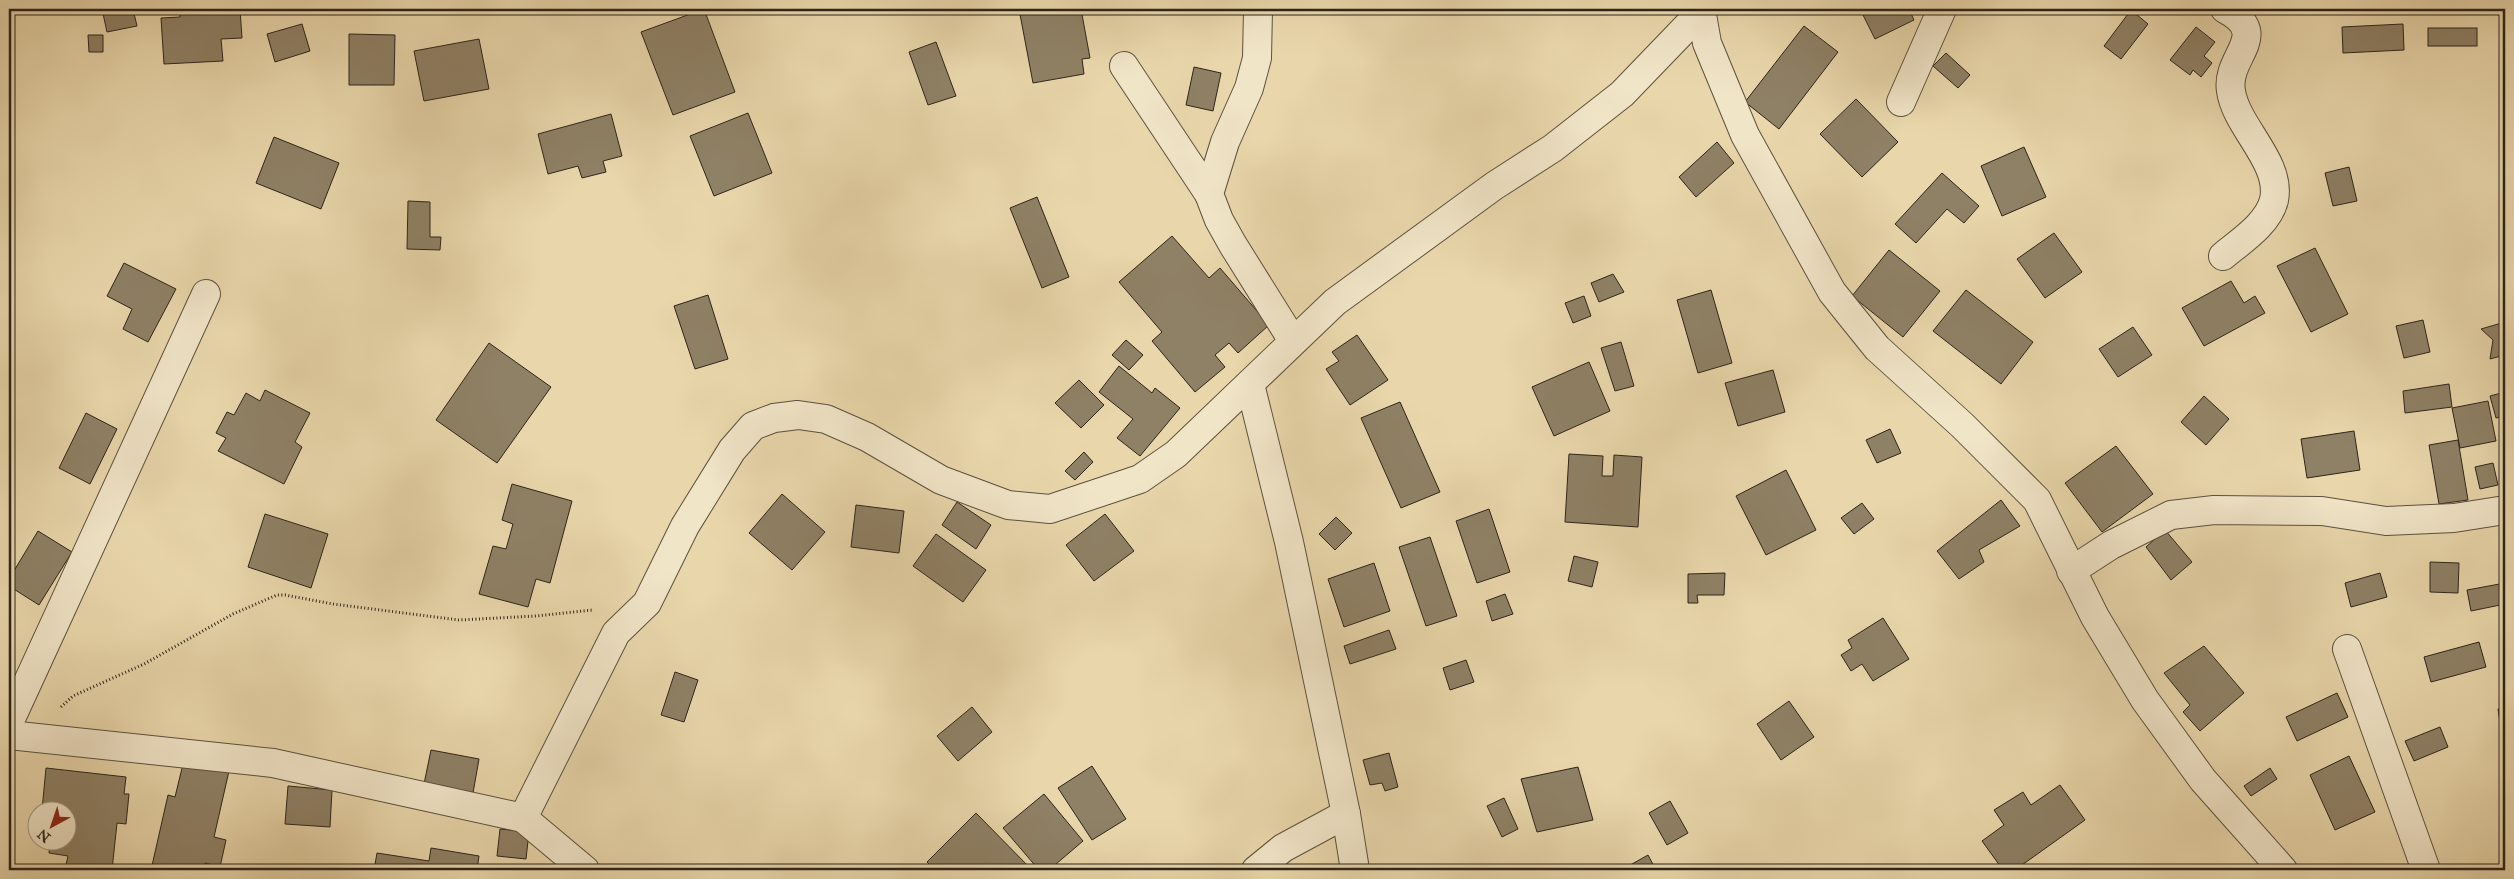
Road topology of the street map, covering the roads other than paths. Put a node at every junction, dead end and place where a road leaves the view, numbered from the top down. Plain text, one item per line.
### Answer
1 (1258, 9) edge
2 (1942, 9) edge
3 (2225, 9) edge
4 (1701, 11) edge
5 (1124, 66) dead end
6 (1901, 102) dead end
7 (1210, 194) junction
8 (2223, 256) dead end
9 (206, 294) dead end
10 (1293, 341) junction
11 (1250, 384) junction
12 (2505, 510) edge
13 (2071, 571) junction
14 (2347, 649) dead end
15 (9, 723) edge
16 (21, 737) edge
17 (1346, 814) junction
18 (523, 818) junction
19 (586, 870) edge
20 (1256, 870) edge
21 (1355, 870) edge
22 (2283, 870) edge
23 (2426, 870) edge

1 - 7 street
2 - 6 street
3 - 8 street
4 - 10 street
4 - 13 street
5 - 7 street
7 - 10 street
9 - 15 street
10 - 11 street
11 - 17 street
11 - 18 street
12 - 13 street
13 - 22 street
14 - 23 street
16 - 18 street
17 - 20 street
17 - 21 street
18 - 19 street

